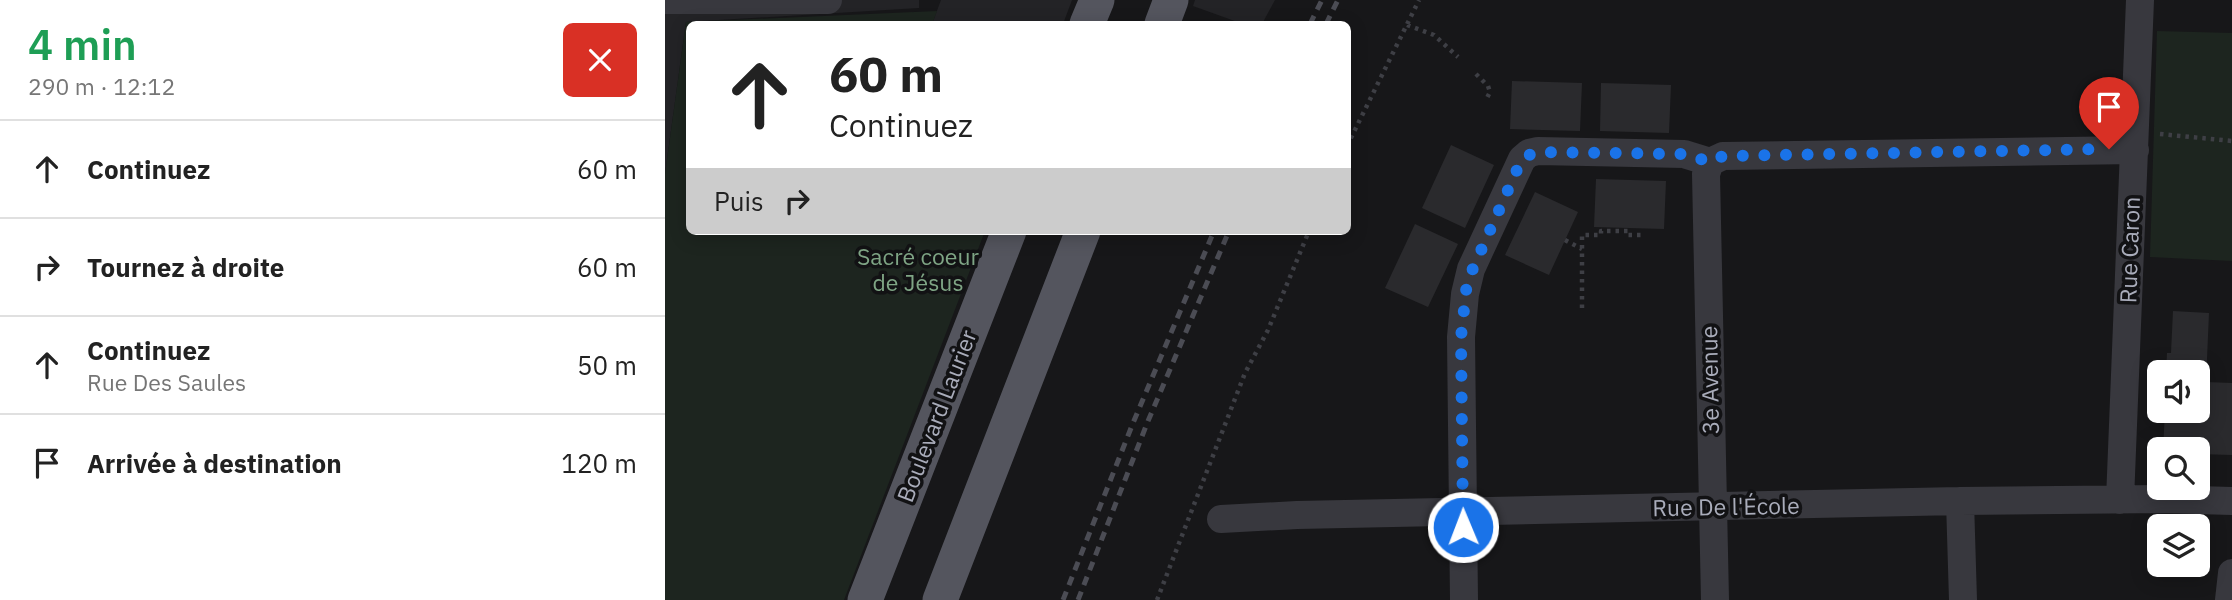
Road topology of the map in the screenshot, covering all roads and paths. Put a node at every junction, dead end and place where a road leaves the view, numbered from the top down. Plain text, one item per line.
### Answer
1 (665, 0) edge
2 (828, 0) edge
3 (1097, 0) edge
4 (1171, 0) edge
5 (1419, 0) edge
6 (2140, 0) edge
7 (1088, 21) edge
8 (1163, 21) edge
9 (1407, 25) junction
10 (1458, 57) dead end
11 (1476, 74) dead end
12 (1486, 100) dead end
13 (1351, 138) edge
14 (2143, 141) junction
15 (2232, 141) edge
16 (1710, 162) junction
17 (1615, 231) junction
18 (1007, 235) edge
19 (1081, 235) edge
20 (1307, 235) edge
21 (1644, 235) dead end
22 (1565, 240) dead end
23 (1615, 241) dead end
24 (1582, 249) junction
25 (1583, 308) dead end
26 (2120, 500) junction
27 (1960, 501) junction
28 (2232, 501) edge
29 (1713, 507) junction
30 (1462, 512) junction
31 (1221, 519) dead end
32 (2232, 573) edge
33 (865, 600) edge
34 (940, 600) edge
35 (1157, 600) edge
36 (1464, 600) edge
37 (1715, 600) edge
38 (1963, 600) edge
39 (2229, 600) edge

1 - 2 street
3 - 7 main road
4 - 8 main road
5 - 9 path
6 - 14 street, Rue Caron
9 - 10 path
9 - 13 path
11 - 12 path
14 - 15 path
14 - 16 street
14 - 26 street, Rue Caron
16 - 29 street, 3e Avenue
16 - 30 street
17 - 21 path
17 - 23 path
17 - 24 path
18 - 33 main road, Boulevard Laurier
19 - 34 main road
20 - 35 path
22 - 24 path
24 - 25 path
26 - 27 street, Rue De l'École
26 - 28 street, Rue De l'École
27 - 29 street, Rue De l'École
27 - 38 street
29 - 30 street, Rue De l'École
29 - 37 street, 3e Avenue
30 - 31 street, Rue De l'École
30 - 36 street
32 - 39 street

